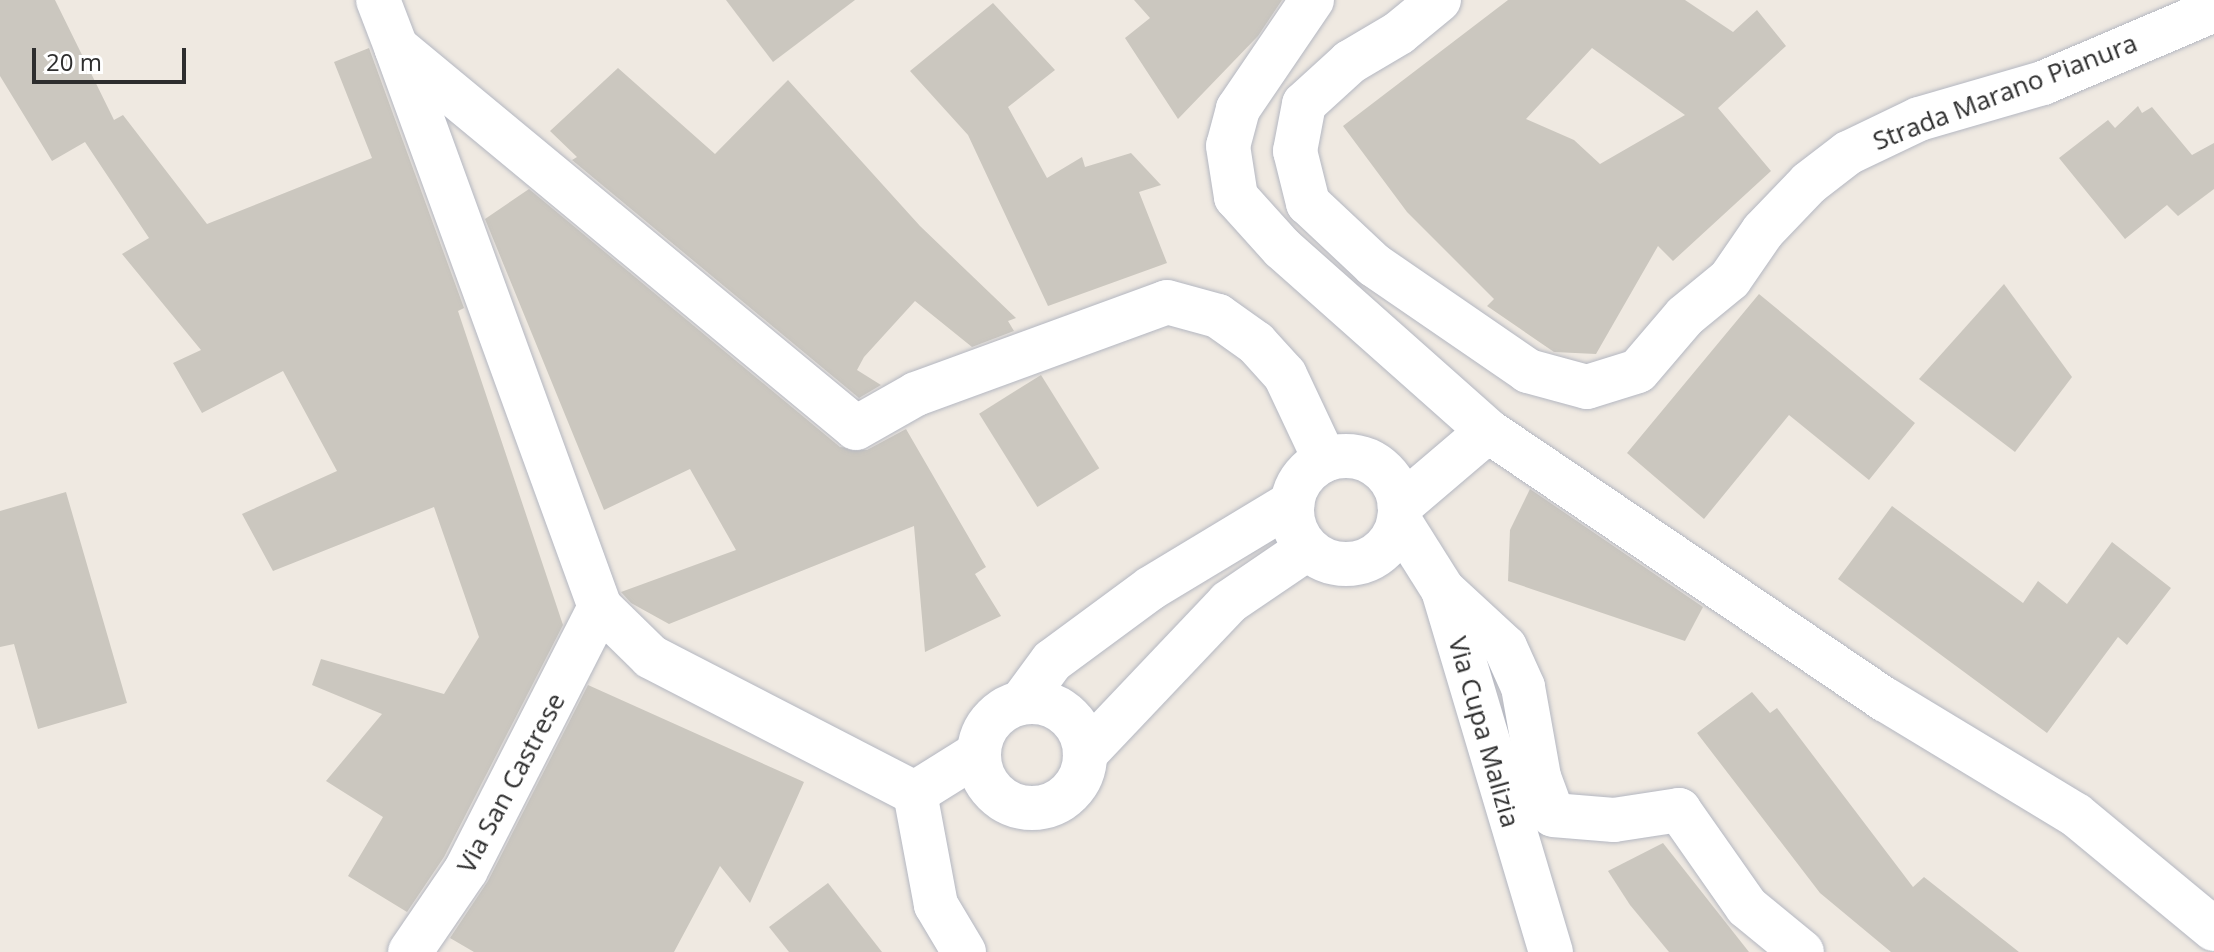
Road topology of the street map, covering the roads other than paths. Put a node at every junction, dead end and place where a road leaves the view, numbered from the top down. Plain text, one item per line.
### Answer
1 (378, 0) edge
2 (1312, 0) edge
3 (1439, 0) edge
4 (2214, 10) edge
5 (396, 47) junction
6 (1488, 431) junction
7 (1325, 460) junction
8 (1292, 503) junction
9 (1400, 513) junction
10 (1307, 549) junction
11 (1443, 590) junction
12 (600, 607) junction
13 (1021, 703) junction
14 (979, 753) junction
15 (1085, 754) junction
16 (915, 793) junction
17 (2214, 929) edge
18 (410, 952) edge
19 (964, 952) edge
20 (1551, 952) edge
21 (1802, 952) edge

1 - 5 street
2 - 6 street
3 - 4 street, Strada Marano Pianura
5 - 7 street
5 - 12 street
6 - 9 street
6 - 17 street
7 - 8 street
7 - 9 street
8 - 10 street
8 - 13 street
9 - 10 street
9 - 11 street, Via Cupa Malizia
10 - 15 street
11 - 20 street, Via Cupa Malizia
11 - 21 street
12 - 16 street
12 - 18 street, Via San Castrese
13 - 14 street
13 - 15 street
14 - 15 street
14 - 16 street
16 - 19 street

